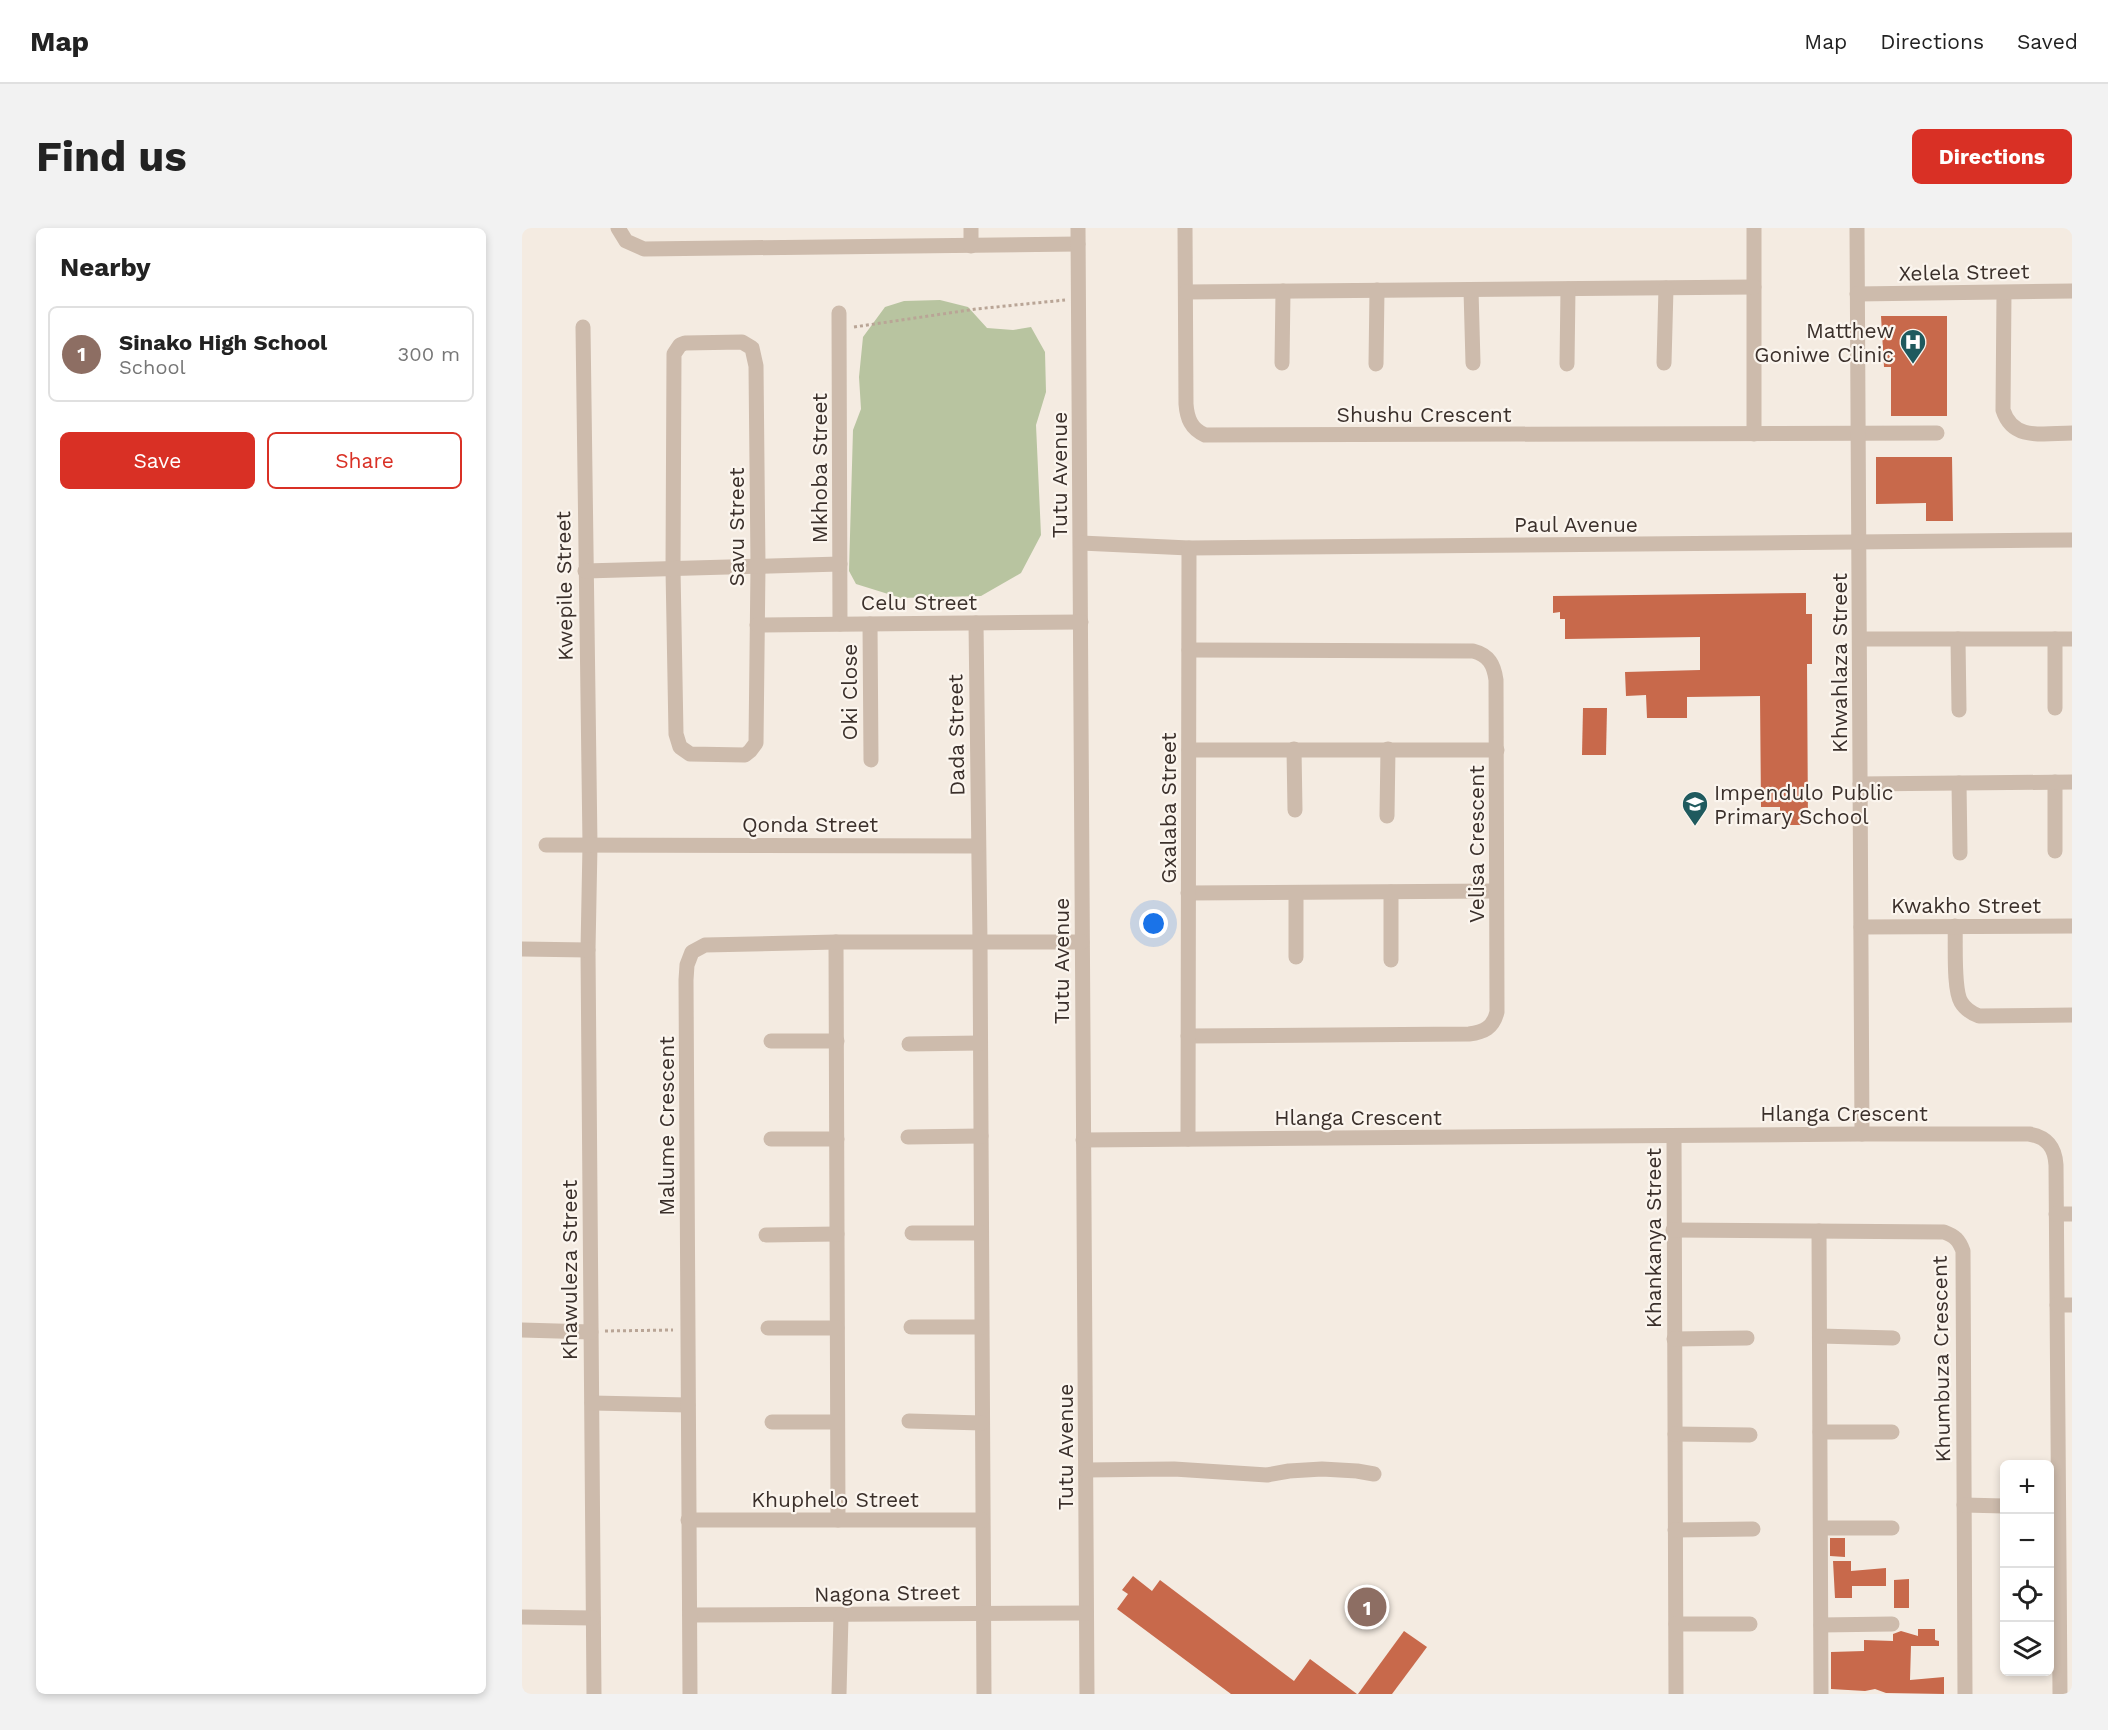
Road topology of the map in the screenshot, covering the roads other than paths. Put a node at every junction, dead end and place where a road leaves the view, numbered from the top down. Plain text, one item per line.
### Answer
1 (618, 228) edge
2 (971, 228) edge
3 (1078, 228) edge
4 (1185, 228) edge
5 (1754, 228) edge
6 (1857, 228) edge
7 (1078, 244) junction
8 (971, 246) junction
9 (1754, 287) junction
10 (1666, 288) junction
11 (1568, 289) junction
12 (1377, 290) junction
13 (1471, 290) junction
14 (1282, 291) junction
15 (2072, 291) edge
16 (1186, 292) junction
17 (2004, 292) junction
18 (1857, 294) junction
19 (839, 313) dead end
20 (583, 327) dead end
21 (1282, 363) dead end
22 (1473, 363) dead end
23 (1664, 363) dead end
24 (1376, 364) dead end
25 (1567, 364) dead end
26 (1936, 433) dead end
27 (1754, 434) junction
28 (1858, 434) junction
29 (2072, 434) edge
30 (2072, 540) edge
31 (1081, 543) junction
32 (1859, 543) junction
33 (1189, 548) junction
34 (840, 564) junction
35 (758, 566) junction
36 (673, 569) junction
37 (585, 572) junction
38 (1081, 622) junction
39 (976, 623) junction
40 (840, 624) junction
41 (870, 624) junction
42 (757, 625) junction
43 (1860, 639) junction
44 (1958, 639) junction
45 (2055, 639) junction
46 (2072, 639) edge
47 (1189, 650) junction
48 (2055, 708) dead end
49 (1959, 710) dead end
50 (1294, 749) junction
51 (1388, 749) junction
52 (1189, 750) junction
53 (1497, 750) junction
54 (871, 760) dead end
55 (2055, 782) junction
56 (2072, 782) edge
57 (1959, 783) junction
58 (1860, 784) junction
59 (1295, 810) dead end
60 (1387, 816) dead end
61 (546, 845) dead end
62 (590, 845) junction
63 (978, 846) junction
64 (2055, 851) dead end
65 (1960, 854) dead end
66 (1496, 891) junction
67 (1391, 892) junction
68 (1188, 893) junction
69 (1296, 893) junction
70 (1955, 926) junction
71 (2072, 926) edge
72 (1861, 927) junction
73 (836, 942) junction
74 (980, 942) junction
75 (1082, 942) junction
76 (522, 949) edge
77 (588, 950) junction
78 (1296, 957) dead end
79 (1391, 960) dead end
80 (2072, 1015) edge
81 (1188, 1036) junction
82 (771, 1041) dead end
83 (837, 1041) junction
84 (980, 1042) junction
85 (909, 1044) dead end
86 (1862, 1134) junction
87 (981, 1136) junction
88 (1674, 1136) junction
89 (908, 1137) dead end
90 (771, 1139) dead end
91 (837, 1139) junction
92 (1188, 1139) junction
93 (1083, 1140) junction
94 (2064, 1214) edge
95 (1674, 1230) junction
96 (1819, 1231) junction
97 (912, 1233) dead end
98 (981, 1233) junction
99 (837, 1234) junction
100 (766, 1235) dead end
101 (2064, 1305) edge
102 (981, 1326) junction
103 (911, 1327) dead end
104 (768, 1328) dead end
105 (837, 1328) junction
106 (522, 1330) edge
107 (591, 1332) junction
108 (1820, 1336) junction
109 (1747, 1338) dead end
110 (1893, 1338) dead end
111 (1674, 1339) junction
112 (591, 1403) junction
113 (688, 1404) junction
114 (772, 1422) dead end
115 (837, 1422) junction
116 (909, 1422) dead end
117 (982, 1423) junction
118 (1820, 1432) junction
119 (1892, 1432) dead end
120 (1675, 1434) junction
121 (1750, 1435) dead end
122 (2065, 1447) edge
123 (1086, 1470) junction
124 (1374, 1474) dead end
125 (1964, 1505) junction
126 (2000, 1506) edge
127 (2054, 1506) edge
128 (688, 1520) junction
129 (838, 1520) junction
130 (982, 1520) junction
131 (1821, 1528) junction
132 (1892, 1528) dead end
133 (1753, 1529) dead end
134 (1675, 1530) junction
135 (2066, 1589) edge
136 (983, 1613) junction
137 (1086, 1613) junction
138 (690, 1615) junction
139 (841, 1616) junction
140 (522, 1617) edge
141 (593, 1618) junction
142 (1892, 1623) dead end
143 (1676, 1624) junction
144 (1750, 1624) dead end
145 (1821, 1625) junction
146 (594, 1694) edge
147 (690, 1694) edge
148 (839, 1694) edge
149 (984, 1694) edge
150 (1087, 1694) edge
151 (1676, 1694) edge
152 (1821, 1694) edge
153 (1965, 1694) edge
154 (2060, 1694) edge

1 - 8 street
2 - 8 street
3 - 7 street, Tutu Avenue
4 - 16 street, Shushu Crescent
5 - 9 street
6 - 18 street, Khwahlaza Street
7 - 8 street
7 - 31 street, Tutu Avenue
9 - 10 street
9 - 27 street
10 - 11 street
10 - 23 street
11 - 13 street
11 - 25 street
12 - 13 street
12 - 14 street
12 - 24 street
13 - 22 street
14 - 16 street
14 - 21 street
15 - 17 street, Xelela Street
16 - 27 street, Shushu Crescent
17 - 18 street, Xelela Street
17 - 29 street
18 - 28 street, Khwahlaza Street
19 - 34 street, Mkhoba Street
20 - 37 street, Kwepile Street
26 - 28 street, Shushu Crescent
27 - 28 street, Shushu Crescent
28 - 32 street, Khwahlaza Street
30 - 32 street, Paul Avenue
31 - 33 street, Paul Avenue
31 - 38 street, Tutu Avenue
32 - 33 street, Paul Avenue
32 - 43 street, Khwahlaza Street
33 - 47 street, Gxalaba Street
34 - 35 street
34 - 40 street, Mkhoba Street
35 - 36 street
35 - 36 street, Savu Street
35 - 42 street, Savu Street
36 - 37 street
36 - 42 street, Savu Street
37 - 62 street, Kwepile Street
38 - 39 street, Celu Street
38 - 75 street, Tutu Avenue
39 - 41 street, Celu Street
39 - 63 street, Dada Street
40 - 41 street, Celu Street
40 - 42 street, Celu Street
41 - 54 street, Oki Close
43 - 44 street
43 - 58 street, Khwahlaza Street
44 - 45 street
44 - 49 street
45 - 46 street
45 - 48 street
47 - 52 street, Gxalaba Street
47 - 53 street, Velisa Crescent
50 - 51 street
50 - 52 street
50 - 59 street
51 - 53 street
51 - 60 street
52 - 68 street, Gxalaba Street
53 - 66 street, Velisa Crescent
55 - 56 street
55 - 57 street
55 - 64 street
57 - 58 street
57 - 65 street
58 - 72 street, Khwahlaza Street
61 - 62 street, Qonda Street
62 - 63 street, Qonda Street
62 - 77 street, Khawuleza Street
63 - 74 street
66 - 67 street
66 - 81 street, Velisa Crescent
67 - 69 street
67 - 79 street
68 - 69 street
68 - 81 street, Gxalaba Street
69 - 78 street
70 - 71 street, Kwakho Street
70 - 72 street, Kwakho Street
70 - 80 street
72 - 86 street, Khwahlaza Street
73 - 74 street, Malume Crescent
73 - 83 street
73 - 113 street, Malume Crescent
74 - 75 street, Malume Crescent
74 - 84 street
75 - 93 street, Tutu Avenue
76 - 77 street
77 - 107 street, Khawuleza Street
81 - 92 street, Gxalaba Street
82 - 83 street
83 - 91 street
84 - 85 street
84 - 87 street
86 - 88 street, Hlanga Crescent
86 - 94 street, Hlanga Crescent
87 - 89 street
87 - 98 street
88 - 92 street, Hlanga Crescent
88 - 95 street, Khankanya Street
90 - 91 street
91 - 99 street
92 - 93 street, Hlanga Crescent
93 - 123 street, Tutu Avenue
94 - 101 street, Hlanga Crescent
95 - 96 street, Khumbuza Crescent
95 - 111 street, Khankanya Street
96 - 108 street
96 - 125 street, Khumbuza Crescent
97 - 98 street
98 - 102 street
99 - 100 street
99 - 105 street
101 - 122 street, Hlanga Crescent
102 - 103 street
102 - 117 street
104 - 105 street
105 - 115 street
106 - 107 street
107 - 112 street, Khawuleza Street
108 - 110 street
108 - 118 street
109 - 111 street, Khankanya Street
111 - 120 street, Khankanya Street
112 - 113 street
112 - 141 street, Khawuleza Street
113 - 128 street, Malume Crescent
114 - 115 street
115 - 129 street
116 - 117 street
117 - 130 street
118 - 119 street
118 - 131 street
120 - 121 street
120 - 134 street, Khankanya Street
122 - 127 street, Hlanga Crescent
123 - 124 street
123 - 137 street, Tutu Avenue
125 - 126 street
125 - 153 street, Khumbuza Crescent
127 - 135 street, Hlanga Crescent
128 - 129 street, Khuphelo Street
128 - 138 street, Malume Crescent
129 - 130 street, Khuphelo Street
130 - 136 street
131 - 132 street
131 - 145 street
133 - 134 street
134 - 143 street, Khankanya Street
135 - 154 street, Hlanga Crescent
136 - 137 street, Nagona Street
136 - 139 street, Nagona Street
136 - 149 street
137 - 150 street, Tutu Avenue
138 - 139 street, Nagona Street
138 - 147 street, Malume Crescent
139 - 148 street
140 - 141 street
141 - 146 street, Khawuleza Street
142 - 145 street
143 - 144 street
143 - 151 street, Khankanya Street
145 - 152 street

